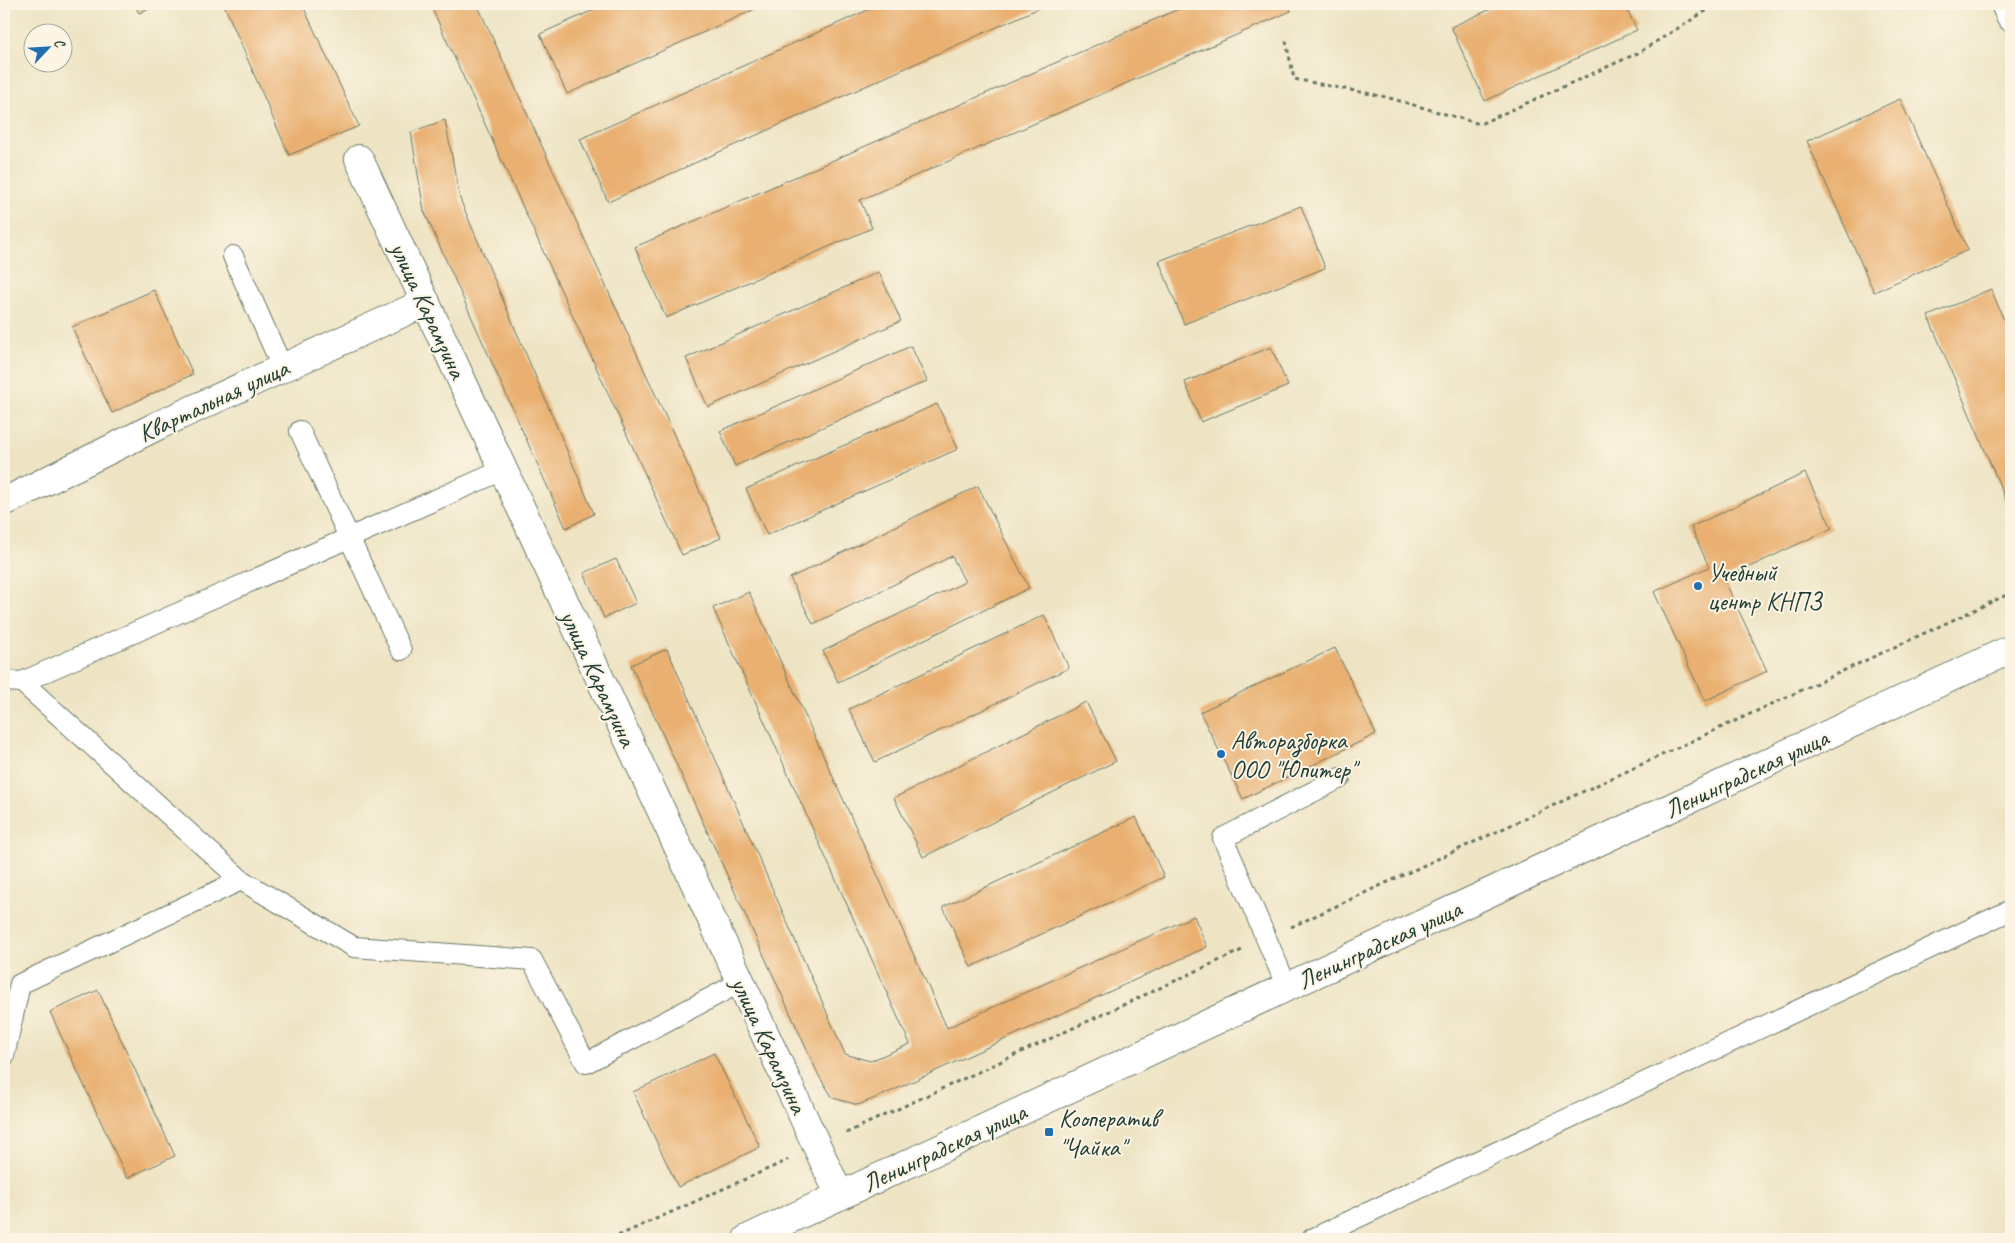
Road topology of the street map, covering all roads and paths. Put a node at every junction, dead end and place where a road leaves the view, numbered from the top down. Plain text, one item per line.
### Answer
1 (1717, 4) edge
2 (2005, 4) edge
3 (2011, 17) edge
4 (1286, 41) dead end
5 (359, 159) dead end
6 (234, 256) dead end
7 (426, 302) junction
8 (282, 367) junction
9 (300, 431) dead end
10 (503, 470) junction
11 (4, 502) edge
12 (347, 537) junction
13 (2011, 593) edge
14 (2011, 649) edge
15 (401, 650) dead end
16 (13, 682) edge
17 (1340, 778) dead end
18 (241, 880) junction
19 (2011, 910) edge
20 (1266, 938) junction
21 (741, 982) junction
22 (1287, 987) junction
23 (4, 1056) edge
24 (817, 1147) junction
25 (840, 1196) junction
26 (610, 1239) edge
27 (747, 1239) edge
28 (1312, 1239) edge

1 - 4 path
2 - 3 street
5 - 7 street, улица Карамзина
6 - 8 lane
7 - 8 street, Квартальная улица
7 - 10 street, улица Карамзина
8 - 11 street, Квартальная улица
9 - 12 lane
10 - 12 lane
10 - 21 street, улица Карамзина
12 - 15 lane
12 - 16 lane
13 - 20 path
14 - 22 street, Ленинградская улица
16 - 18 lane
17 - 20 lane
18 - 21 lane
18 - 23 lane
19 - 28 lane
20 - 22 lane
20 - 24 path
21 - 24 street, улица Карамзина
22 - 25 street, Ленинградская улица
24 - 25 street, улица Карамзина
24 - 26 path
25 - 27 street, Ленинградская улица

